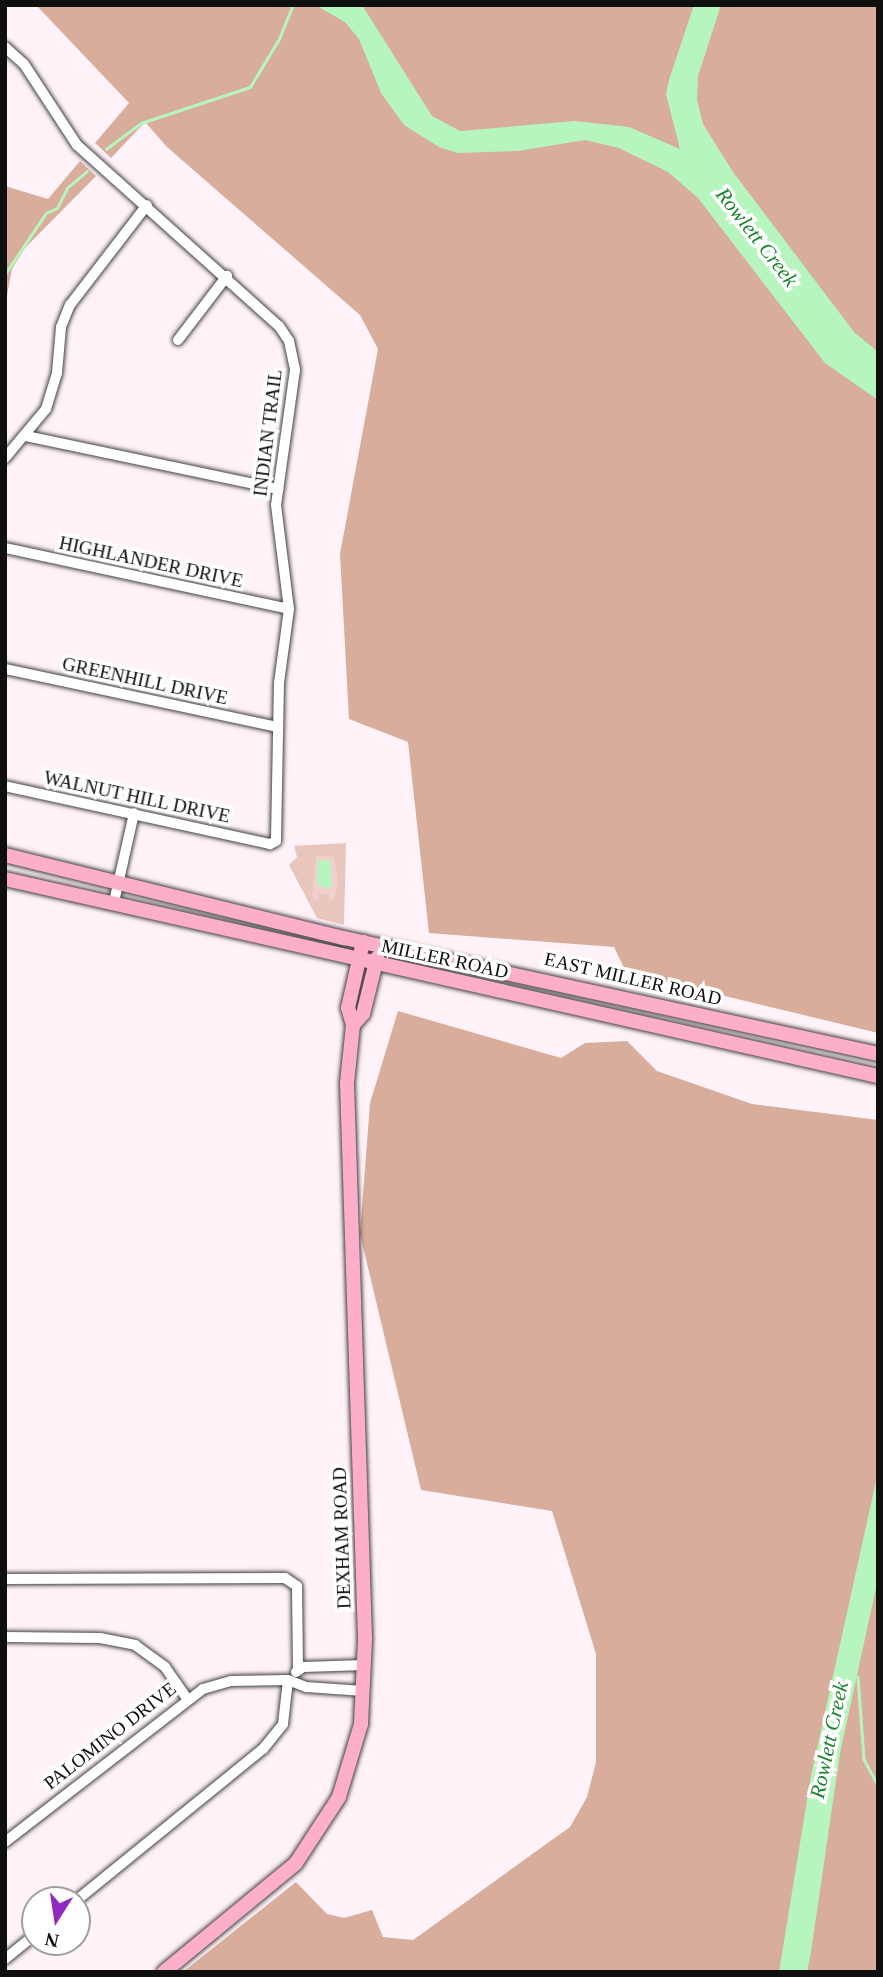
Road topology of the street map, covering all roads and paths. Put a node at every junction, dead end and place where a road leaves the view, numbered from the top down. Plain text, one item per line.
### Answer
1 (5, 47) edge
2 (146, 205) junction
3 (227, 276) junction
4 (178, 340) dead end
5 (26, 436) junction
6 (5, 458) edge
7 (278, 489) junction
8 (5, 548) edge
9 (289, 609) junction
10 (5, 669) edge
11 (278, 727) junction
12 (5, 786) edge
13 (134, 813) junction
14 (262, 842) joint
15 (5, 855) edge
16 (5, 879) edge
17 (119, 880) junction
18 (114, 902) junction
19 (363, 942) junction
20 (380, 945) junction
21 (358, 960) junction
22 (375, 964) junction
23 (353, 1025) junction
24 (878, 1054) edge
25 (878, 1076) edge
26 (5, 1579) edge
27 (5, 1637) edge
28 (365, 1665) junction
29 (298, 1670) junction
30 (288, 1680) junction
31 (364, 1691) junction
32 (186, 1697) junction
33 (5, 1842) edge
34 (91, 1889) edge
35 (21, 1946) edge
36 (5, 1959) edge
37 (164, 1972) edge

1 - 2 street, INDIAN TRAIL
2 - 3 street, INDIAN TRAIL
2 - 5 street
3 - 4 street
3 - 7 street, INDIAN TRAIL
5 - 6 street
5 - 7 street
7 - 9 street, INDIAN TRAIL
8 - 9 street, HIGHLANDER DRIVE
9 - 11 street, INDIAN TRAIL
10 - 11 street, GREENHILL DRIVE
11 - 14 street, INDIAN TRAIL
12 - 13 street, WALNUT HILL DRIVE
13 - 14 street, WALNUT HILL DRIVE
13 - 17 street
15 - 17 main road, MILLER ROAD
16 - 18 main road, MILLER ROAD
17 - 18 street
17 - 19 main road, MILLER ROAD
18 - 21 main road, MILLER ROAD
19 - 20 main road, MILLER ROAD
19 - 21 main road, DEXHAM ROAD
20 - 22 main road, DEXHAM ROAD
20 - 24 main road, EAST MILLER ROAD
21 - 22 main road, MILLER ROAD
21 - 23 main road, DEXHAM ROAD
22 - 23 main road, DEXHAM ROAD
22 - 25 main road, MILLER ROAD
23 - 28 main road, DEXHAM ROAD
26 - 29 street
27 - 32 street
28 - 29 street
28 - 31 main road, DEXHAM ROAD
29 - 30 street
30 - 31 street, PALOMINO DRIVE
30 - 32 street, PALOMINO DRIVE
30 - 34 street
31 - 37 main road, DEXHAM ROAD
32 - 33 street, PALOMINO DRIVE
35 - 36 street

